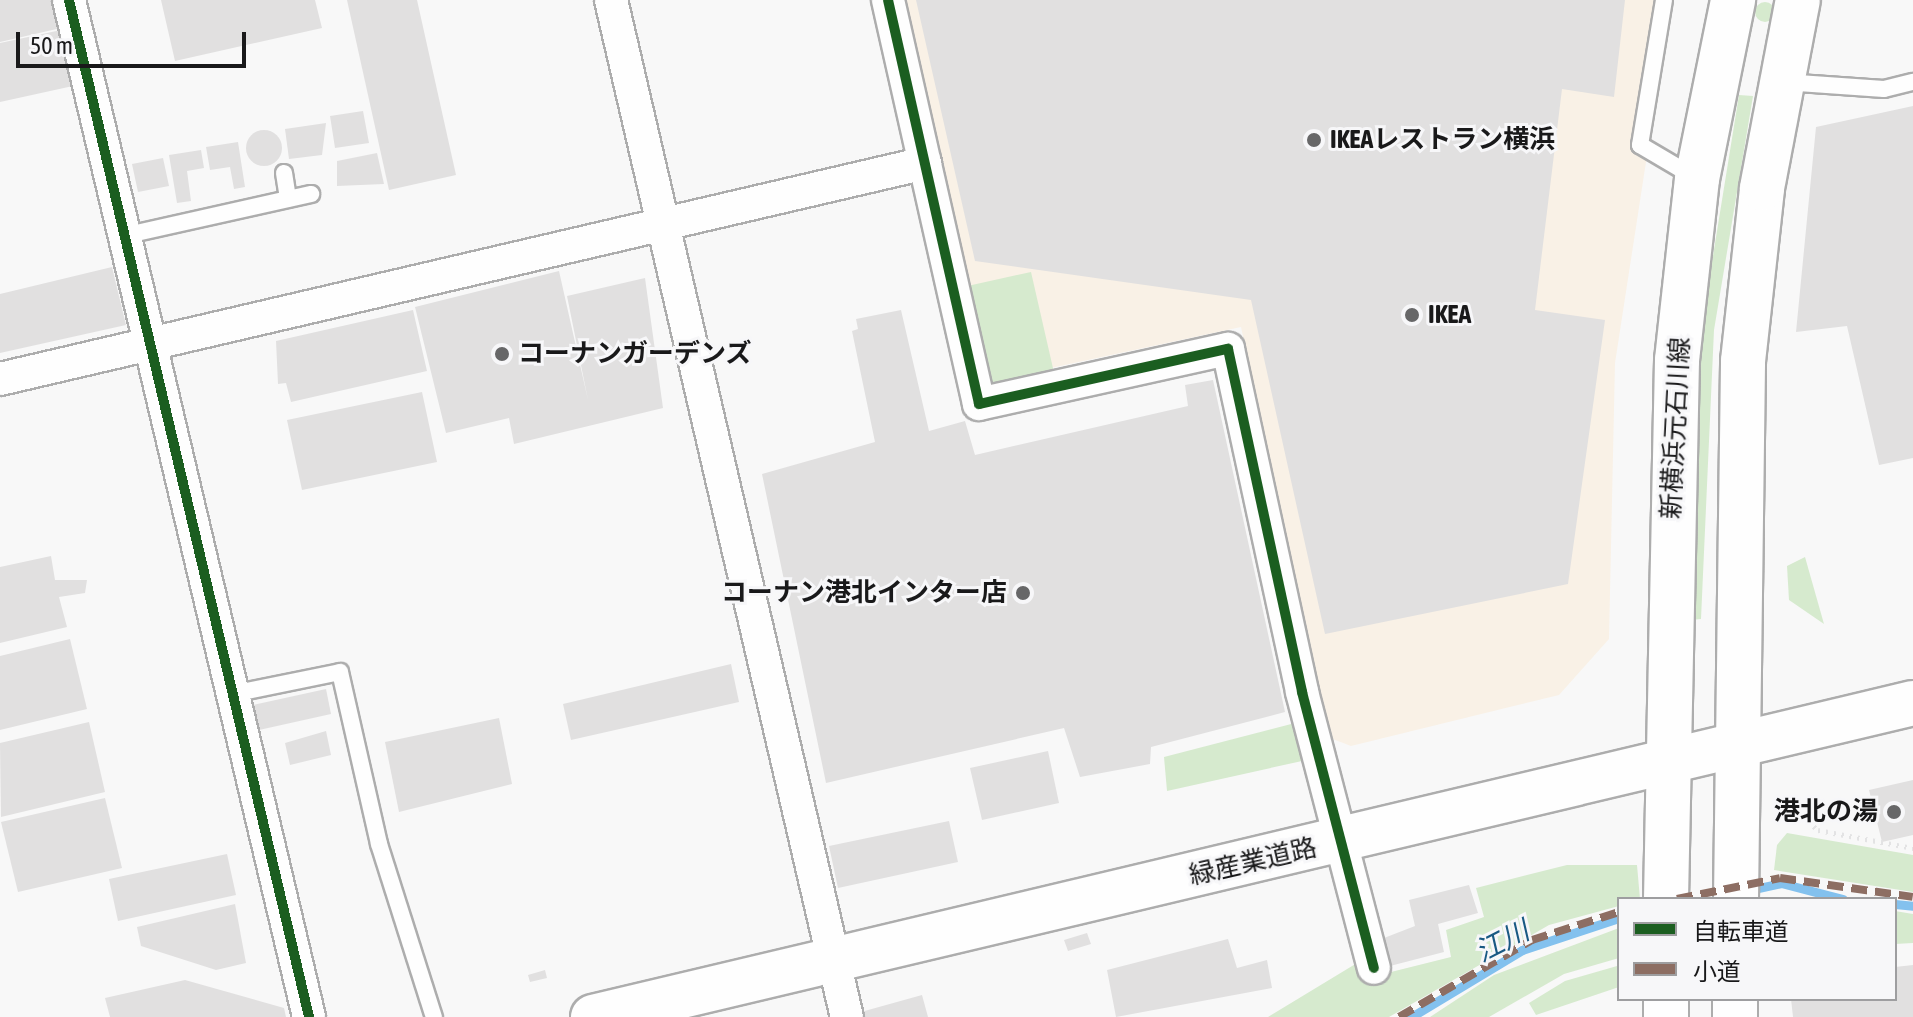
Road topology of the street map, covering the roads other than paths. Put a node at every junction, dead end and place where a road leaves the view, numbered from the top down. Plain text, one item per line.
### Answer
1 (69, 0) edge
2 (611, 0) edge
3 (888, 0) edge
4 (1664, 0) edge
5 (1733, 0) edge
6 (1798, 0) edge
7 (1779, 82) junction
8 (1913, 82) edge
9 (925, 163) junction
10 (284, 173) dead end
11 (1697, 179) junction
12 (311, 194) dead end
13 (288, 199) junction
14 (666, 224) junction
15 (123, 236) junction
16 (149, 346) junction
17 (0, 379) edge
18 (232, 694) junction
19 (1913, 703) edge
20 (1738, 742) junction
21 (1667, 760) junction
22 (1342, 841) junction
23 (1666, 880) edge
24 (1736, 897) edge
25 (834, 961) junction
26 (1374, 968) dead end
27 (309, 1017) edge
28 (434, 1017) edge
29 (593, 1017) edge
30 (847, 1017) edge

1 - 15 street
2 - 14 street
3 - 9 street
4 - 11 lane
5 - 11 street, 新横浜元石川線
6 - 7 street
7 - 8 lane
7 - 20 street
9 - 14 street
9 - 22 street
10 - 13 lane
11 - 21 street, 新横浜元石川線
12 - 13 lane
13 - 15 lane
14 - 16 street
14 - 25 street
15 - 16 street
16 - 17 street
16 - 18 street
18 - 27 street
18 - 28 lane
19 - 20 street, 緑産業道路
20 - 21 street, 緑産業道路
20 - 24 street
21 - 22 street, 緑産業道路
21 - 23 street, 新横浜元石川線
22 - 25 street, 緑産業道路
22 - 26 street
25 - 29 street, 緑産業道路
25 - 30 street

